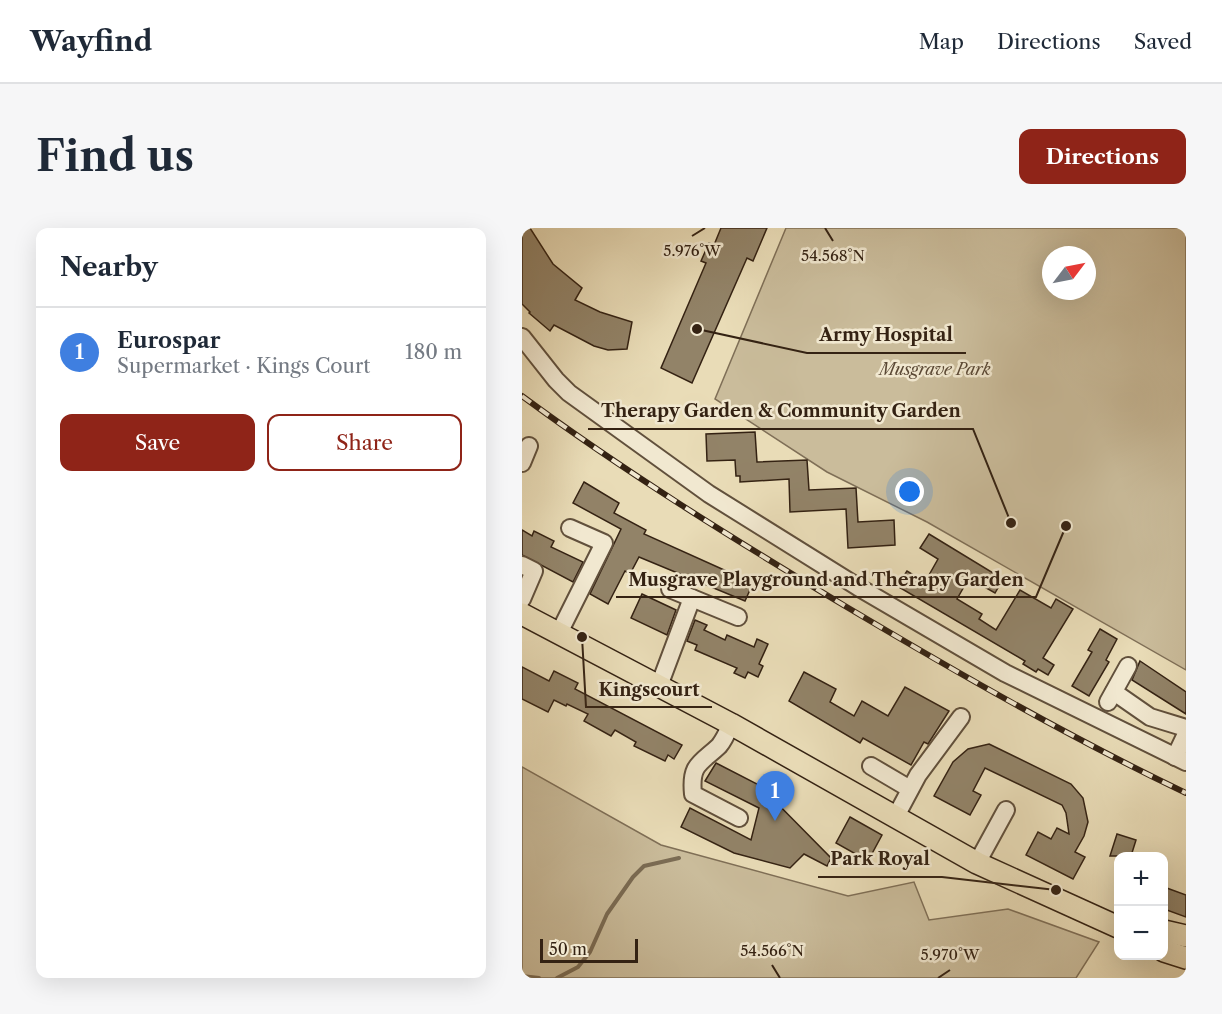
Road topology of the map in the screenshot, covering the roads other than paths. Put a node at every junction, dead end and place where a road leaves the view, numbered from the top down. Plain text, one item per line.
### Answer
1 (522, 337) edge
2 (530, 446) dead end
3 (522, 462) edge
4 (570, 528) dead end
5 (522, 565) edge
6 (670, 589) dead end
7 (692, 598) junction
8 (522, 599) edge
9 (522, 614) edge
10 (738, 617) dead end
11 (559, 633) junction
12 (1128, 666) dead end
13 (659, 686) junction
14 (961, 717) dead end
15 (731, 724) junction
16 (1186, 728) edge
17 (1186, 734) edge
18 (1180, 759) edge
19 (871, 766) dead end
20 (910, 789) junction
21 (1006, 810) dead end
22 (739, 818) dead end
23 (895, 818) junction
24 (977, 863) junction
25 (1114, 925) edge
26 (1168, 932) edge
27 (1186, 936) edge
28 (1168, 952) edge
29 (1186, 958) edge

1 - 18 street
2 - 3 street
4 - 11 street
5 - 8 street
6 - 7 street
7 - 10 street
7 - 13 street
9 - 11 main road
11 - 13 main road
12 - 16 street
13 - 15 main road
14 - 20 street
15 - 22 street
15 - 23 main road
17 - 18 street
19 - 20 street
20 - 23 street
21 - 24 street
23 - 24 main road
24 - 25 main road
26 - 27 main road
28 - 29 main road

